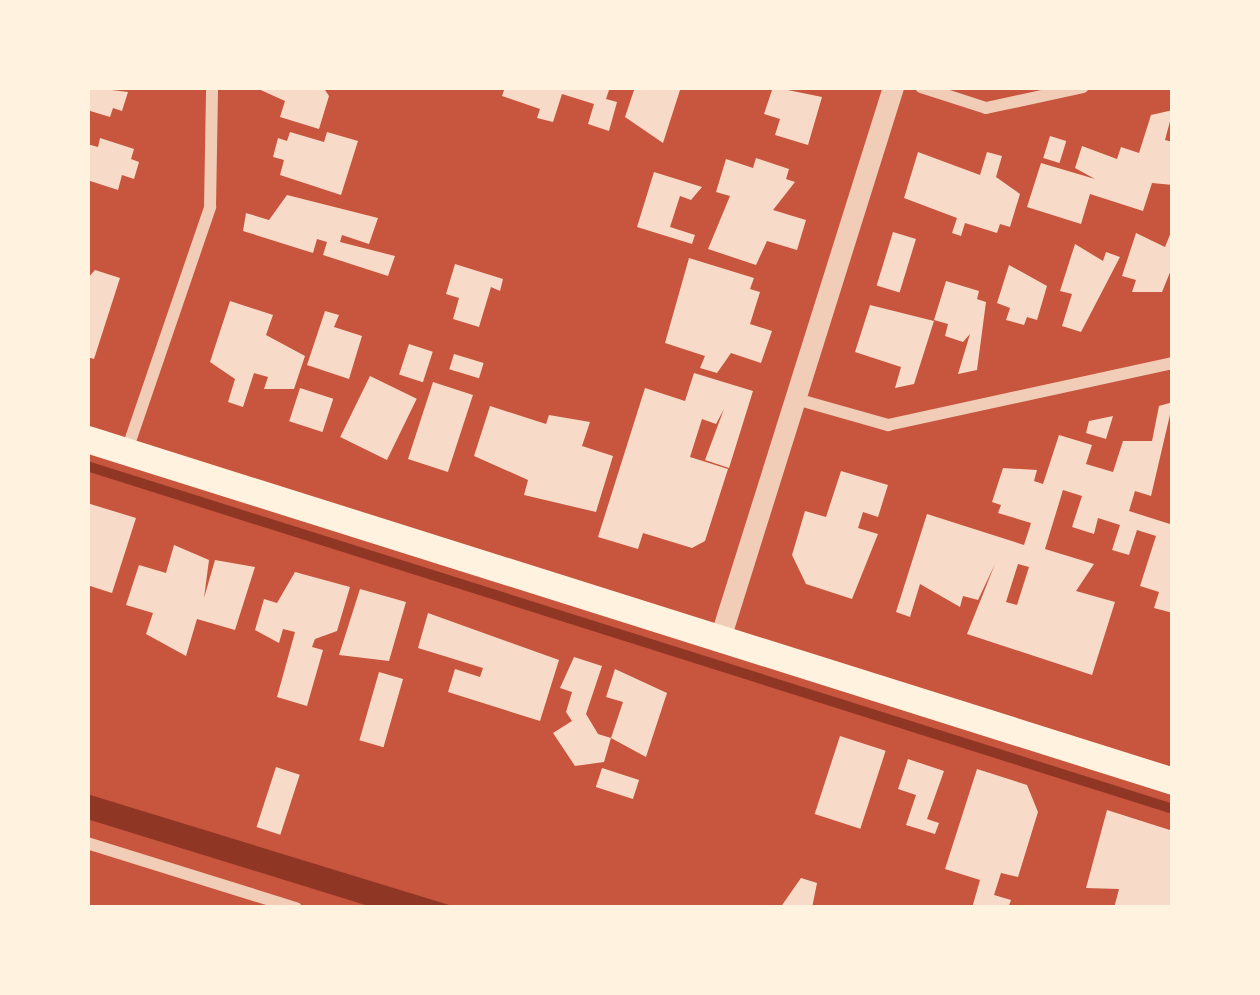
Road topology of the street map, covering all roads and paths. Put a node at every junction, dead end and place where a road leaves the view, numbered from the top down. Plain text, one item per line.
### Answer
1 (212, 87) edge
2 (893, 87) edge
3 (921, 87) edge
4 (1083, 87) edge
5 (1173, 363) edge
6 (796, 399) junction
7 (87, 439) edge
8 (126, 452) junction
9 (720, 638) junction
10 (1173, 781) edge
11 (87, 843) edge
12 (296, 908) edge

1 - 8 street
2 - 6 street
3 - 4 street
5 - 6 street
6 - 9 street
7 - 8 main road
8 - 9 main road
9 - 10 main road
11 - 12 street

